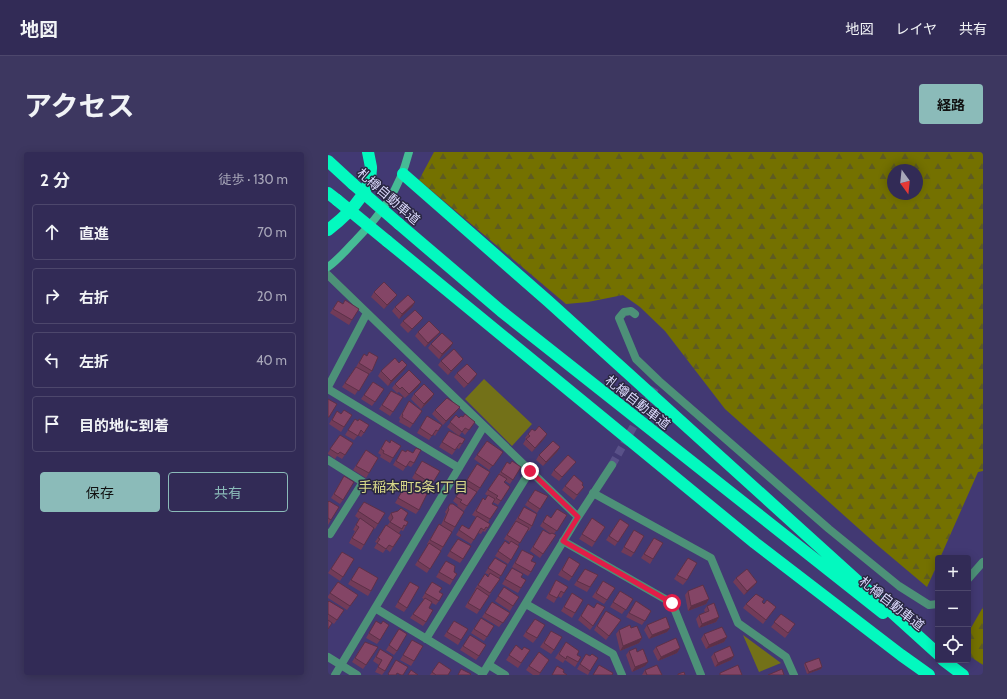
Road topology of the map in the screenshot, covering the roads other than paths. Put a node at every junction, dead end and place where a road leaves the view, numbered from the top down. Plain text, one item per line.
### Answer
1 (368, 152) edge
2 (409, 152) edge
3 (328, 161) edge
4 (403, 174) junction
5 (332, 197) edge
6 (328, 230) edge
7 (328, 268) edge
8 (328, 275) edge
9 (367, 313) junction
10 (635, 314) dead end
11 (328, 388) edge
12 (484, 426) junction
13 (328, 460) edge
14 (612, 465) tunnel mouth
15 (459, 468) junction
16 (530, 471) junction
17 (593, 492) junction
18 (578, 517) junction
19 (328, 533) edge
20 (563, 541) junction
21 (983, 562) edge
22 (971, 576) edge
23 (526, 604) junction
24 (935, 604) edge
25 (375, 608) junction
26 (426, 639) junction
27 (935, 652) edge
28 (935, 653) edge
29 (328, 657) edge
30 (341, 665) junction
31 (489, 665) junction
32 (483, 674) edge
33 (335, 675) edge
34 (357, 675) edge
35 (506, 675) edge
36 (622, 675) edge
37 (701, 675) edge
38 (794, 675) edge
39 (929, 675) edge

1 - 6 highway
2 - 4 street
3 - 28 highway, 札樽自動車道, bridge
4 - 7 street
4 - 27 highway
5 - 39 highway, bridge
8 - 9 street
9 - 11 street
9 - 12 street
10 - 24 street
11 - 15 street
12 - 15 street
12 - 16 street
13 - 19 street
14 - 17 street
15 - 25 street
16 - 18 street
16 - 26 street
17 - 18 street
17 - 38 street
18 - 20 street
20 - 23 street
20 - 37 street
21 - 22 street
23 - 31 street
23 - 36 street
25 - 26 street
25 - 30 street
26 - 32 street
29 - 30 street
30 - 33 street
30 - 34 street
31 - 32 street
31 - 35 street

